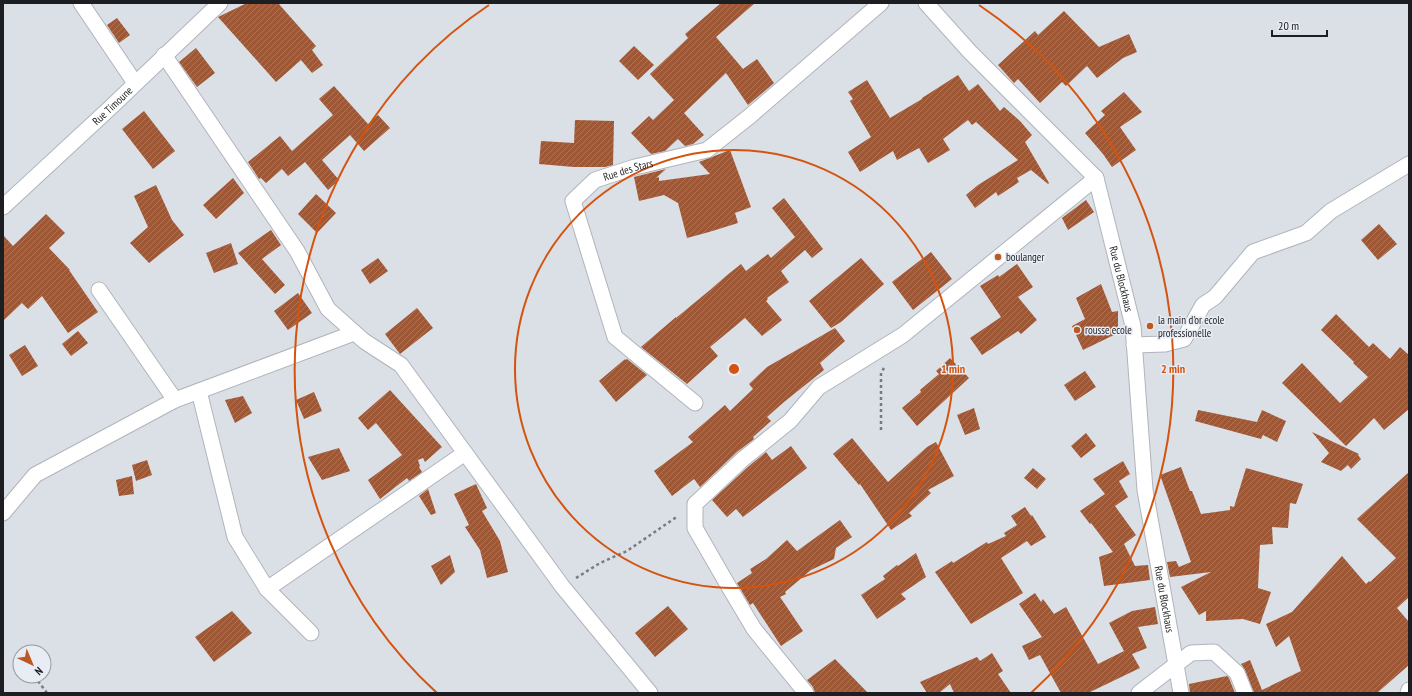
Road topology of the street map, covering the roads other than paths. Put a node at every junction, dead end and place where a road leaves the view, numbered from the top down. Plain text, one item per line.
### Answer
1 (81, 3) edge
2 (220, 3) edge
3 (881, 3) edge
4 (926, 3) edge
5 (164, 55) junction
6 (135, 83) junction
7 (1409, 164) edge
8 (1096, 178) junction
9 (3, 207) edge
10 (99, 290) dead end
11 (354, 333) junction
12 (1134, 345) junction
13 (198, 391) junction
14 (175, 400) junction
15 (695, 403) dead end
16 (465, 453) junction
17 (3, 513) edge
18 (267, 590) junction
19 (311, 633) dead end
20 (1176, 666) junction
21 (1409, 690) edge
22 (650, 693) edge
23 (806, 693) edge
24 (1139, 693) edge
25 (1181, 693) edge
26 (1245, 693) edge
27 (1408, 693) edge

1 - 6 street
2 - 5 street, Rue Timoune
3 - 15 street, Rue des Stars
4 - 8 street
5 - 6 street, Rue Timoune
5 - 11 street
6 - 9 street, Rue Timoune
7 - 12 street
8 - 12 street, Rue du Blockhaus
8 - 23 street
10 - 14 street
11 - 13 street
11 - 16 street
12 - 20 street, Rue du Blockhaus
13 - 14 street
13 - 18 street
14 - 17 street
16 - 18 street
16 - 22 street
18 - 19 street
20 - 24 street
20 - 25 street, Rue du Blockhaus
20 - 26 street
21 - 27 street

